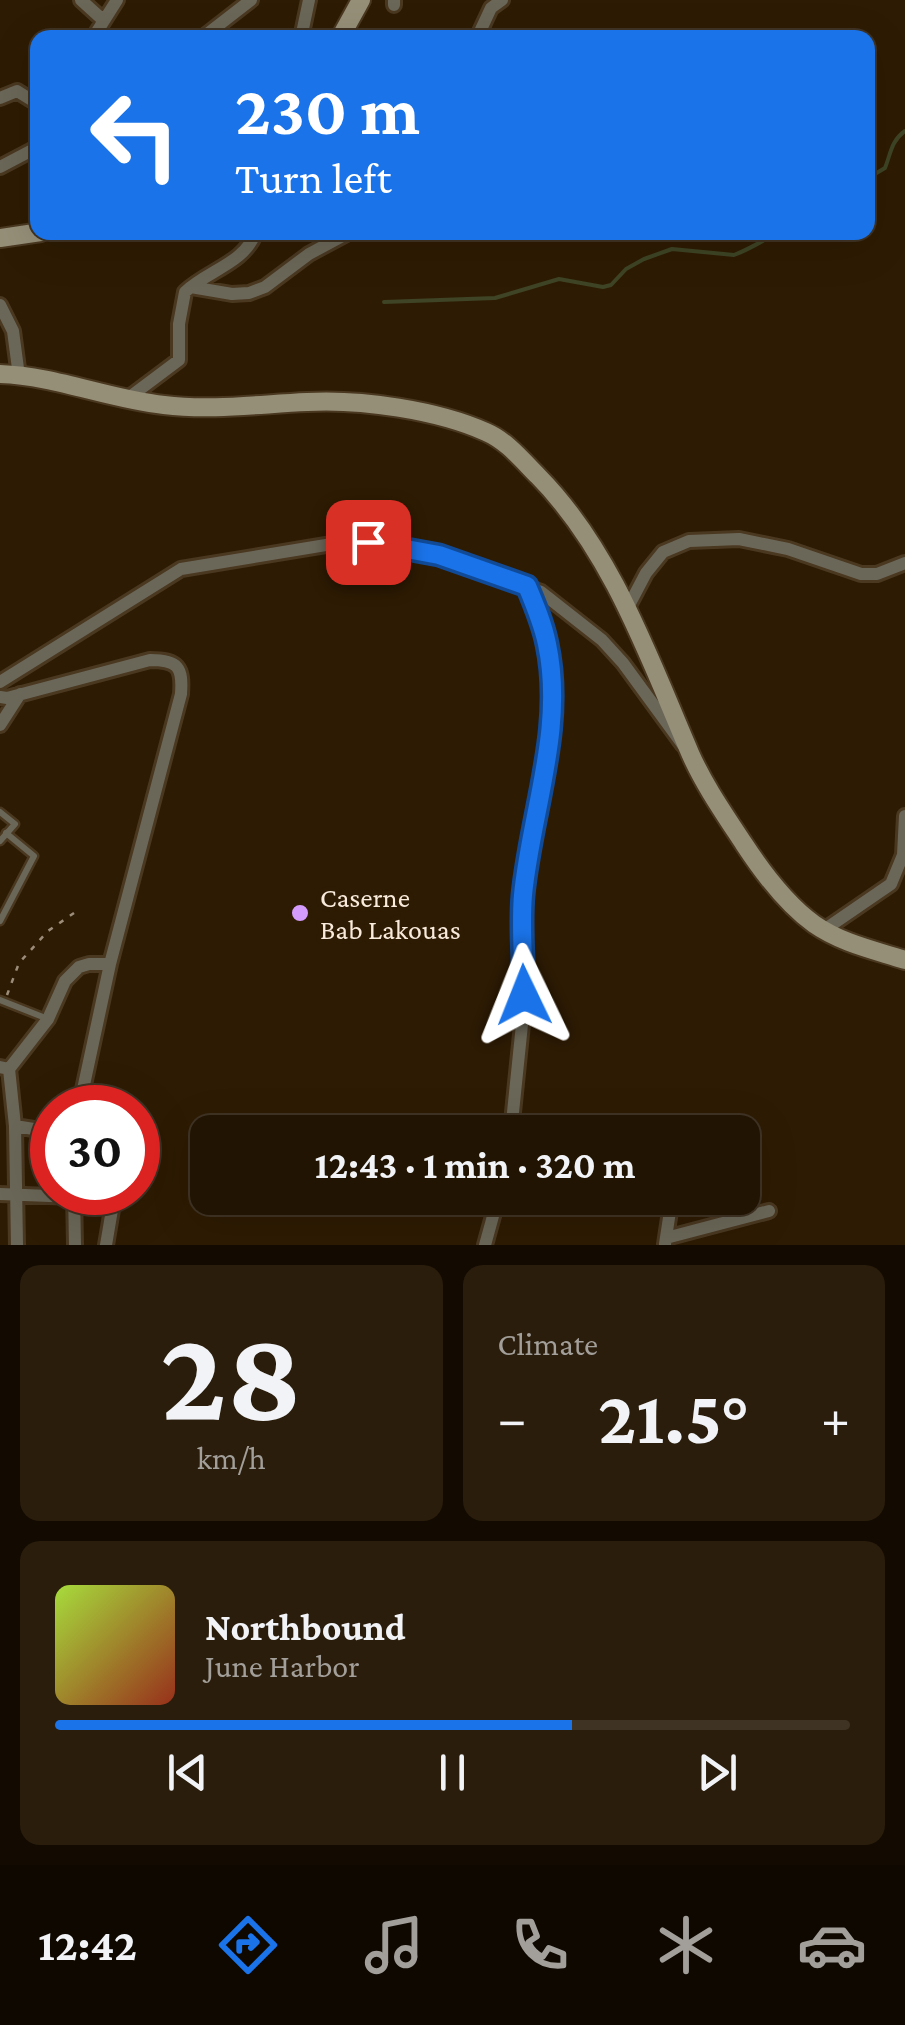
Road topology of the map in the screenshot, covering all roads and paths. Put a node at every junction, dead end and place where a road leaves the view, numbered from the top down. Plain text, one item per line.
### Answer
1 (81, 0) edge
2 (116, 0) edge
3 (251, 0) edge
4 (309, 0) edge
5 (360, 0) edge
6 (502, 0) edge
7 (103, 20) junction
8 (97, 30) edge
9 (212, 30) edge
10 (303, 30) edge
11 (344, 30) edge
12 (481, 30) edge
13 (0, 98) edge
14 (30, 99) edge
15 (30, 151) edge
16 (0, 167) edge
17 (30, 234) edge
18 (0, 238) edge
19 (251, 240) edge
20 (335, 240) edge
21 (191, 287) junction
22 (0, 305) edge
23 (9, 375) edge
24 (127, 399) junction
25 (905, 564) edge
26 (527, 586) junction
27 (626, 611) junction
28 (0, 682) edge
29 (20, 694) junction
30 (0, 696) edge
31 (0, 726) edge
32 (690, 754) junction
33 (0, 812) edge
34 (905, 816) edge
35 (6, 833) junction
36 (0, 841) edge
37 (2, 909) edge
38 (74, 913) dead end
39 (0, 921) edge
40 (824, 930) junction
41 (905, 960) edge
42 (110, 964) junction
43 (2, 1000) edge
44 (48, 1018) junction
45 (5, 1068) edge
46 (83, 1085) edge
47 (513, 1115) edge
48 (14, 1126) junction
49 (30, 1129) edge
50 (7, 1194) edge
51 (769, 1211) dead end
52 (74, 1215) edge
53 (112, 1215) edge
54 (493, 1215) edge
55 (669, 1215) edge
56 (665, 1242) edge
57 (17, 1245) edge
58 (75, 1245) edge
59 (106, 1245) edge
60 (485, 1245) edge

1 - 7 street
2 - 7 street
3 - 9 street
4 - 10 street
5 - 11 main road
6 - 12 street
7 - 8 street
13 - 14 street
15 - 16 street
17 - 18 main road
19 - 21 street
20 - 21 street
21 - 24 street
22 - 23 street
23 - 24 main road
24 - 27 main road
25 - 27 street
26 - 28 street
26 - 32 street
26 - 47 street
27 - 32 main road
29 - 30 street
29 - 31 street
29 - 42 street
32 - 40 main road
33 - 35 lane
34 - 40 street
35 - 36 lane
35 - 37 lane
37 - 39 lane
38 - 43 path
40 - 41 main road
42 - 44 street
42 - 46 street
43 - 44 lane
44 - 45 street
45 - 48 street
48 - 49 street
48 - 50 street
50 - 57 street
51 - 56 street
52 - 58 street
53 - 59 street
54 - 60 street
55 - 56 street

